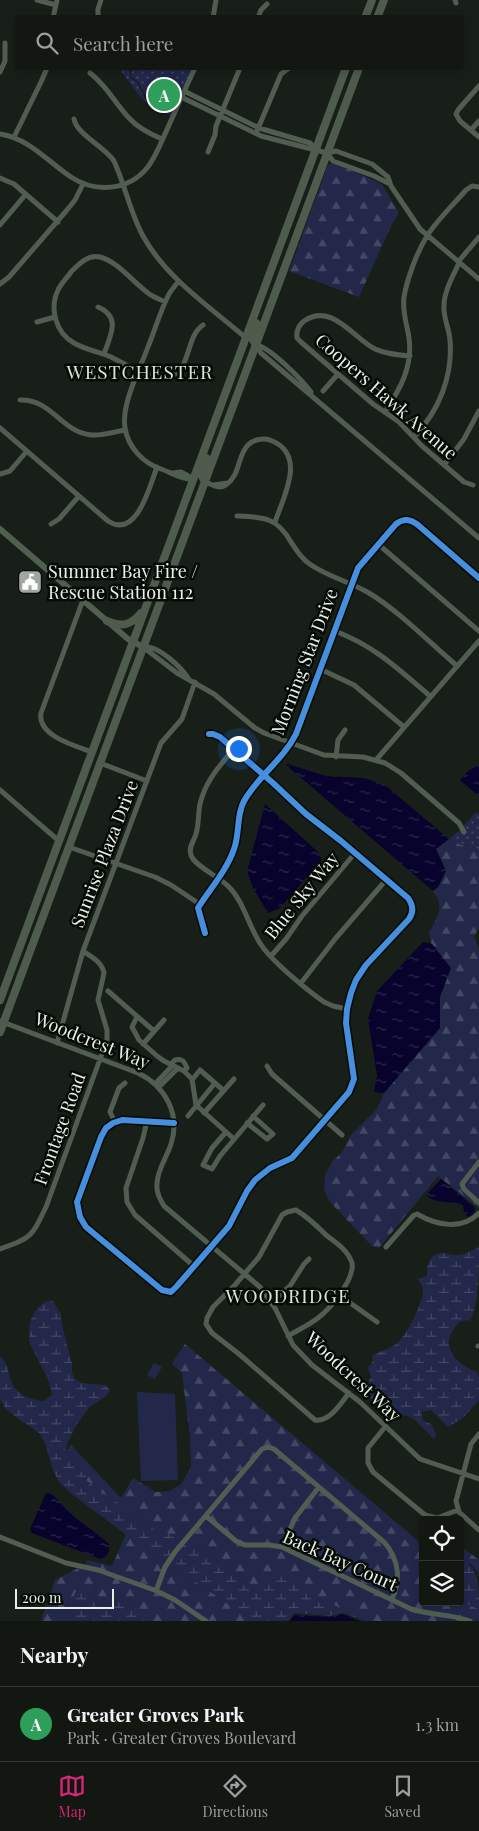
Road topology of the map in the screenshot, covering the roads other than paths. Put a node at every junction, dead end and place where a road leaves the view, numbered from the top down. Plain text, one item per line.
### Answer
1 (37, 0) edge
2 (101, 0) edge
3 (216, 0) edge
4 (372, 0) edge
5 (384, 0) edge
6 (57, 2) edge
7 (267, 4) dead end
8 (54, 15) edge
9 (98, 15) edge
10 (214, 15) edge
11 (259, 15) edge
12 (366, 15) edge
13 (378, 15) edge
14 (5, 42) dead end
15 (46, 70) edge
16 (194, 70) edge
17 (239, 70) edge
18 (286, 70) edge
19 (345, 70) edge
20 (358, 70) edge
21 (0, 72) edge
22 (90, 73) dead end
23 (479, 86) edge
24 (183, 94) junction
25 (222, 110) junction
26 (220, 116) junction
27 (74, 119) dead end
28 (479, 121) edge
29 (258, 128) junction
30 (471, 130) junction
31 (0, 134) edge
32 (256, 134) junction
33 (14, 137) junction
34 (479, 137) edge
35 (162, 139) junction
36 (316, 149) junction
37 (208, 152) dead end
38 (327, 153) junction
39 (0, 178) edge
40 (83, 184) junction
41 (390, 184) junction
42 (122, 185) junction
43 (479, 187) edge
44 (26, 194) junction
45 (58, 222) junction
46 (0, 224) edge
47 (427, 236) junction
48 (479, 237) edge
49 (275, 260) junction
50 (458, 262) junction
51 (479, 279) edge
52 (179, 281) junction
53 (0, 284) edge
54 (165, 302) junction
55 (98, 307) dead end
56 (308, 311) dead end
57 (55, 317) junction
58 (311, 318) junction
59 (37, 322) dead end
60 (203, 325) dead end
61 (246, 338) junction
62 (256, 345) junction
63 (104, 354) junction
64 (410, 356) junction
65 (140, 371) junction
66 (338, 374) junction
67 (323, 391) dead end
68 (225, 394) junction
69 (20, 400) dead end
70 (479, 411) edge
71 (384, 412) junction
72 (0, 428) edge
73 (126, 430) junction
74 (414, 437) junction
75 (27, 451) junction
76 (444, 465) junction
77 (157, 467) junction
78 (0, 474) edge
79 (194, 479) junction
80 (205, 482) junction
81 (473, 485) dead end
82 (79, 496) junction
83 (192, 516) junction
84 (237, 516) dead end
85 (275, 522) junction
86 (50, 524) dead end
87 (0, 529) edge
88 (479, 538) edge
89 (378, 544) junction
90 (479, 578) edge
91 (352, 584) junction
92 (83, 600) junction
93 (146, 608) junction
94 (107, 621) junction
95 (334, 631) junction
96 (479, 631) edge
97 (479, 640) edge
98 (133, 642) junction
99 (144, 647) junction
100 (457, 666) junction
101 (320, 669) junction
102 (195, 682) junction
103 (430, 696) junction
104 (404, 726) junction
105 (345, 730) dead end
106 (209, 734) dead end
107 (291, 744) junction
108 (234, 749) junction
109 (92, 752) junction
110 (336, 757) junction
111 (376, 760) junction
112 (100, 763) junction
113 (264, 776) junction
114 (147, 781) junction
115 (0, 790) edge
116 (70, 810) junction
117 (464, 832) dead end
118 (59, 841) junction
119 (69, 847) junction
120 (355, 853) junction
121 (116, 864) junction
122 (58, 878) junction
123 (218, 878) junction
124 (386, 880) junction
125 (201, 904) junction
126 (205, 933) dead end
127 (83, 951) junction
128 (271, 956) junction
129 (301, 983) junction
130 (108, 991) dead end
131 (0, 1000) edge
132 (347, 1009) junction
133 (137, 1016) junction
134 (164, 1020) dead end
135 (2, 1022) edge
136 (154, 1031) junction
137 (0, 1032) edge
138 (57, 1043) junction
139 (143, 1044) junction
140 (100, 1059) junction
141 (267, 1066) dead end
142 (177, 1067) junction
143 (234, 1079) dead end
144 (192, 1080) junction
145 (125, 1083) dead end
146 (216, 1084) junction
147 (157, 1086) junction
148 (224, 1090) junction
149 (262, 1105) dead end
150 (197, 1107) junction
151 (204, 1113) junction
152 (188, 1116) dead end
153 (253, 1116) junction
154 (325, 1120) junction
155 (147, 1121) junction
156 (115, 1122) junction
157 (174, 1123) junction
158 (247, 1123) junction
159 (226, 1132) junction
160 (342, 1135) dead end
161 (234, 1139) junction
162 (479, 1162) edge
163 (478, 1199) edge
164 (479, 1213) edge
165 (212, 1247) junction
166 (386, 1247) dead end
167 (0, 1249) edge
168 (310, 1260) dead end
169 (195, 1267) junction
170 (245, 1274) junction
171 (339, 1295) junction
172 (271, 1302) junction
173 (377, 1322) dead end
174 (288, 1336) junction
175 (349, 1393) junction
176 (385, 1427) junction
177 (479, 1434) edge
178 (463, 1474) junction
179 (479, 1479) edge
180 (319, 1487) junction
181 (458, 1510) junction
182 (206, 1516) junction
183 (479, 1530) edge
184 (0, 1537) edge
185 (282, 1547) junction
186 (156, 1591) junction
187 (392, 1599) junction
188 (206, 1621) edge
189 (470, 1621) edge

1 - 6 street
2 - 9 street
3 - 10 street
4 - 12 highway
5 - 13 highway
6 - 8 street
7 - 11 street
14 - 21 street
15 - 33 street
16 - 24 street
17 - 25 street
18 - 29 street
19 - 36 highway
20 - 38 highway
22 - 35 street
23 - 30 street
24 - 25 street
24 - 26 street
24 - 35 street
25 - 26 street
25 - 29 street
26 - 32 street
26 - 37 street
27 - 42 street
28 - 30 street
29 - 32 street
29 - 36 street
30 - 34 street
31 - 33 street
32 - 36 street
33 - 40 street
35 - 42 street
36 - 38 street
36 - 49 highway
38 - 41 street
38 - 41 street
38 - 62 highway
39 - 44 street
40 - 42 street
40 - 45 street
41 - 47 street
42 - 52 street
43 - 47 street
44 - 45 street
44 - 46 street
45 - 53 street
47 - 50 street
47 - 64 street
48 - 50 street
49 - 61 highway
49 - 62 highway
50 - 51 street
50 - 74 street
52 - 54 street
52 - 61 street
54 - 57 street
54 - 65 street
55 - 63 street
56 - 58 street
57 - 59 street
57 - 63 street
58 - 64 street, Coopers Hawk Avenue
58 - 66 street, Coopers Hawk Avenue
60 - 65 street
61 - 68 highway
62 - 80 highway
62 - 88 street
63 - 65 street
64 - 71 street
65 - 73 street
66 - 67 street
66 - 71 street, Coopers Hawk Avenue
68 - 79 highway
68 - 80 highway
69 - 73 street
70 - 76 street
71 - 74 street, Coopers Hawk Avenue
72 - 75 street
73 - 77 street
74 - 76 street, Coopers Hawk Avenue
75 - 78 street
75 - 82 street
76 - 81 street, Coopers Hawk Avenue
77 - 79 street
77 - 82 street
79 - 83 highway
79 - 93 highway
80 - 83 highway
80 - 85 street
82 - 86 street
83 - 99 highway
84 - 85 street
85 - 91 street
87 - 92 main road
89 - 90 street, Morning Star Drive
89 - 91 street, Morning Star Drive
89 - 96 street
91 - 95 street, Morning Star Drive
91 - 100 street
92 - 94 main road
92 - 109 street
93 - 94 highway
93 - 98 highway
94 - 98 main road
95 - 101 street, Morning Star Drive
95 - 103 street
97 - 100 street
98 - 99 main road
98 - 109 highway
99 - 102 street
99 - 112 highway
100 - 103 street
101 - 104 street
101 - 107 street, Morning Star Drive
102 - 107 street
102 - 114 street, Sunrise Plaza Drive
103 - 104 street
104 - 111 street
105 - 110 street
106 - 108 street
107 - 110 street
107 - 113 street, Morning Star Drive
108 - 113 street
108 - 123 street
109 - 116 highway
110 - 111 street
111 - 117 street
112 - 114 street
112 - 119 highway
113 - 120 street
113 - 123 street, Morning Star Drive
114 - 121 street, Sunrise Plaza Drive
115 - 118 street
116 - 118 highway
116 - 119 highway
118 - 122 highway
118 - 131 highway
119 - 121 street
119 - 122 highway
120 - 124 street
120 - 128 street, Blue Sky Way
121 - 125 street
121 - 127 street, Sunrise Plaza Drive
122 - 135 highway
123 - 125 street, Morning Star Drive
123 - 128 street
124 - 129 street
124 - 132 street
125 - 126 street
127 - 138 street, Sunrise Plaza Drive
127 - 140 street, Frontage Road
128 - 129 street
129 - 132 street
130 - 133 street
132 - 154 street
133 - 136 street
133 - 139 street
134 - 136 street
135 - 137 highway
135 - 138 street, Woodcrest Way
136 - 139 street
138 - 140 street, Woodcrest Way
139 - 142 street
140 - 147 street, Woodcrest Way
140 - 167 street, Frontage Road
141 - 154 street
142 - 144 street
142 - 147 street
143 - 148 street
144 - 146 street
144 - 150 street
145 - 156 street
146 - 148 street
146 - 150 street
147 - 157 street, Woodcrest Way
148 - 151 street
149 - 153 street
150 - 151 street
150 - 152 street
151 - 159 street
153 - 158 street
153 - 158 street
154 - 160 street
154 - 165 street
155 - 156 street
155 - 157 street
155 - 169 street
156 - 169 street
157 - 165 street, Woodcrest Way
158 - 161 street
159 - 161 street
159 - 161 street
162 - 163 street
164 - 166 street
165 - 169 street
165 - 170 street, Woodcrest Way
168 - 172 street
170 - 171 street
170 - 172 street, Woodcrest Way
170 - 175 street
171 - 173 street
171 - 174 street
172 - 174 street, Woodcrest Way
174 - 175 street, Woodcrest Way
175 - 176 street, Woodcrest Way
176 - 178 street, Woodcrest Way
176 - 181 street
177 - 178 street
178 - 179 street, Woodcrest Way
178 - 181 street
180 - 182 street
180 - 185 street
180 - 187 street
181 - 183 street
182 - 185 street, Back Bay Court
182 - 186 street
184 - 186 street
185 - 187 street, Back Bay Court
186 - 188 street
187 - 189 street, Back Bay Court

